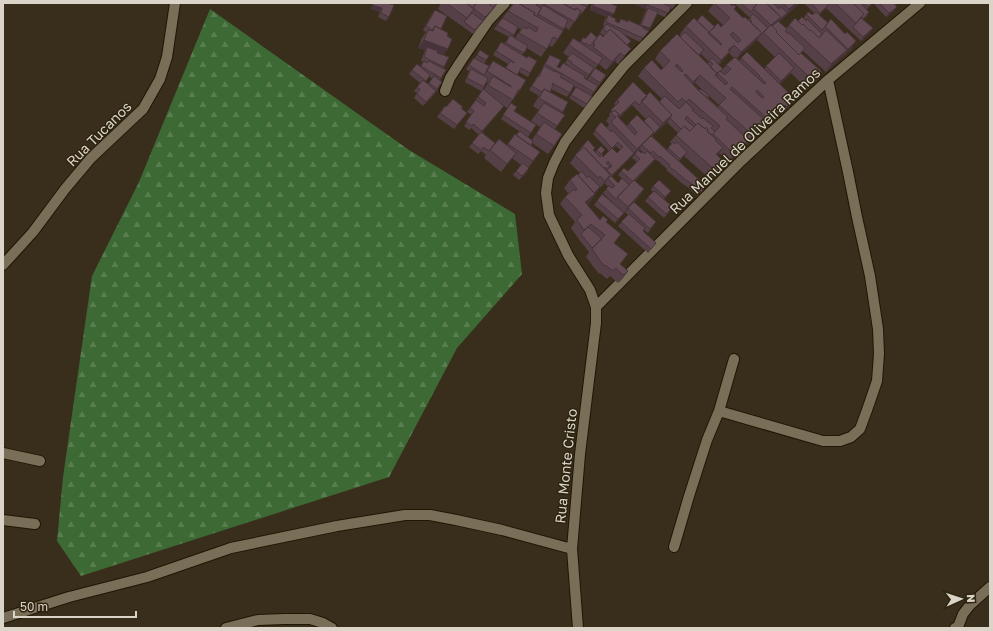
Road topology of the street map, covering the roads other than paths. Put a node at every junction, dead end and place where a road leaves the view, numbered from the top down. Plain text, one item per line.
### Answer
1 (175, 3) edge
2 (505, 3) edge
3 (687, 3) edge
4 (920, 3) edge
5 (828, 80) junction
6 (444, 91) dead end
7 (3, 264) edge
8 (596, 307) junction
9 (734, 359) dead end
10 (719, 412) junction
11 (3, 453) edge
12 (40, 461) dead end
13 (3, 520) edge
14 (35, 524) dead end
15 (674, 547) dead end
16 (572, 549) junction
17 (990, 587) edge
18 (3, 618) edge
19 (226, 628) edge
20 (332, 628) edge
21 (578, 628) edge
22 (957, 628) edge

1 - 7 street, Rua Tucanos
2 - 6 street
3 - 8 street
4 - 5 street, Rua Manuel de Oliveira Ramos
5 - 8 street, Rua Manuel de Oliveira Ramos
5 - 10 street
8 - 16 street, Rua Monte Cristo
9 - 10 street
10 - 15 street
11 - 12 street
13 - 14 street
16 - 18 street
16 - 21 street, Rua Monte Cristo
17 - 22 street
19 - 20 street

